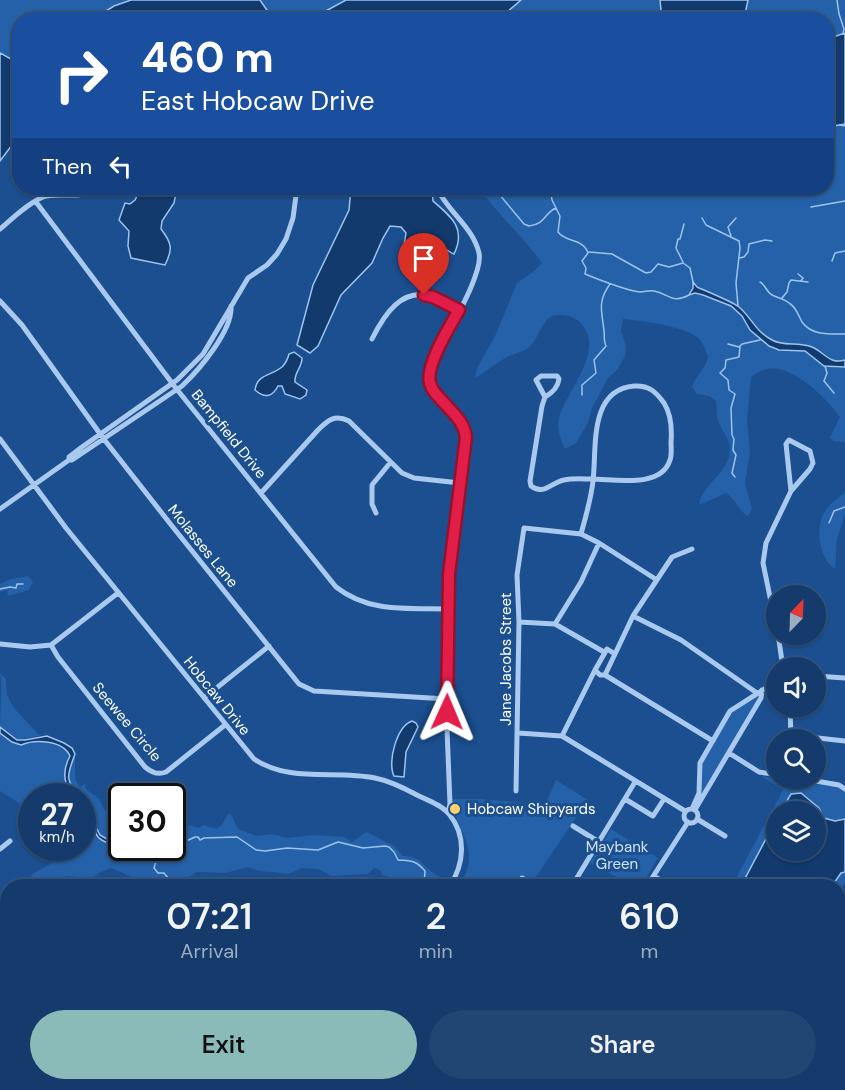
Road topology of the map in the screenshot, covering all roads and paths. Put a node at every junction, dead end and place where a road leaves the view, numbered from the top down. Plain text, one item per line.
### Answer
1 (58, 195) edge
2 (296, 195) edge
3 (441, 195) edge
4 (36, 202) junction
5 (0, 229) edge
6 (0, 301) edge
7 (231, 306) junction
8 (459, 310) junction
9 (372, 339) dead end
10 (173, 383) junction
11 (177, 389) junction
12 (545, 397) junction
13 (102, 436) junction
14 (0, 439) edge
15 (390, 463) junction
16 (593, 479) junction
17 (460, 483) junction
18 (34, 486) junction
19 (792, 491) junction
20 (261, 493) junction
21 (0, 509) edge
22 (376, 513) dead end
23 (581, 534) junction
24 (599, 543) junction
25 (692, 549) dead end
26 (657, 580) junction
27 (767, 585) edge
28 (118, 592) junction
29 (448, 609) junction
30 (633, 616) junction
31 (519, 622) junction
32 (555, 624) junction
33 (0, 644) edge
34 (51, 645) junction
35 (269, 646) junction
36 (604, 652) junction
37 (615, 654) junction
38 (595, 670) junction
39 (605, 675) junction
40 (826, 677) edge
41 (845, 678) edge
42 (766, 688) edge
43 (759, 692) junction
44 (204, 698) junction
45 (447, 699) junction
46 (225, 725) junction
47 (518, 734) junction
48 (562, 736) junction
49 (826, 740) edge
50 (713, 741) junction
51 (845, 741) edge
52 (729, 753) junction
53 (766, 773) edge
54 (635, 782) junction
55 (826, 783) edge
56 (845, 789) edge
57 (516, 791) dead end
58 (625, 799) junction
59 (664, 799) junction
60 (694, 809) junction
61 (685, 811) junction
62 (448, 812) junction
63 (697, 819) junction
64 (688, 822) junction
65 (573, 826) dead end
66 (724, 836) dead end
67 (10, 841) dead end
68 (599, 842) junction
69 (0, 849) edge
70 (654, 876) junction
71 (454, 879) edge
72 (577, 879) edge
73 (652, 879) edge
74 (659, 879) edge

1 - 4 street
2 - 7 street
3 - 8 street
4 - 5 street
4 - 10 street, Bampfield Drive
6 - 13 street, Molasses Lane
7 - 10 street
7 - 11 street
8 - 9 street
8 - 17 street
10 - 11 street, Bampfield Drive
10 - 13 street
11 - 13 street
11 - 20 street, Bampfield Drive
12 - 12 street
12 - 16 street
13 - 18 street
13 - 35 street, Molasses Lane
14 - 18 street, Hobcaw Drive
15 - 17 street
15 - 20 street
15 - 22 street
16 - 16 street
16 - 23 street
17 - 29 street
18 - 21 street
18 - 28 street, Hobcaw Drive
19 - 19 street
19 - 27 street
20 - 29 street, Bampfield Drive
23 - 24 street
23 - 31 street, Jane Jacobs Street
24 - 26 street
24 - 32 street
25 - 26 street
26 - 30 street
28 - 34 street
28 - 44 street, Hobcaw Drive
29 - 45 street
30 - 37 street
30 - 43 street
31 - 32 street
31 - 47 street, Jane Jacobs Street
32 - 36 street
33 - 34 street
34 - 46 street, Seewee Circle
35 - 44 street
35 - 45 street, Molasses Lane
36 - 37 street
36 - 38 street
37 - 39 street
38 - 39 street
38 - 48 street
39 - 50 street
40 - 41 street
42 - 43 street
43 - 50 street
43 - 52 street
44 - 46 street, Hobcaw Drive
45 - 62 street
46 - 62 street, Hobcaw Drive
47 - 48 street
47 - 57 street, Jane Jacobs Street
48 - 54 street
49 - 51 street
50 - 60 street
52 - 53 street
52 - 60 street
54 - 58 street
54 - 59 street
55 - 56 street
58 - 59 street
58 - 68 street
59 - 61 street
60 - 61 street
60 - 63 street
61 - 64 street
62 - 71 street
63 - 64 street
63 - 66 street
64 - 70 street
65 - 68 street
67 - 69 street
68 - 72 street
70 - 73 street
70 - 74 street

